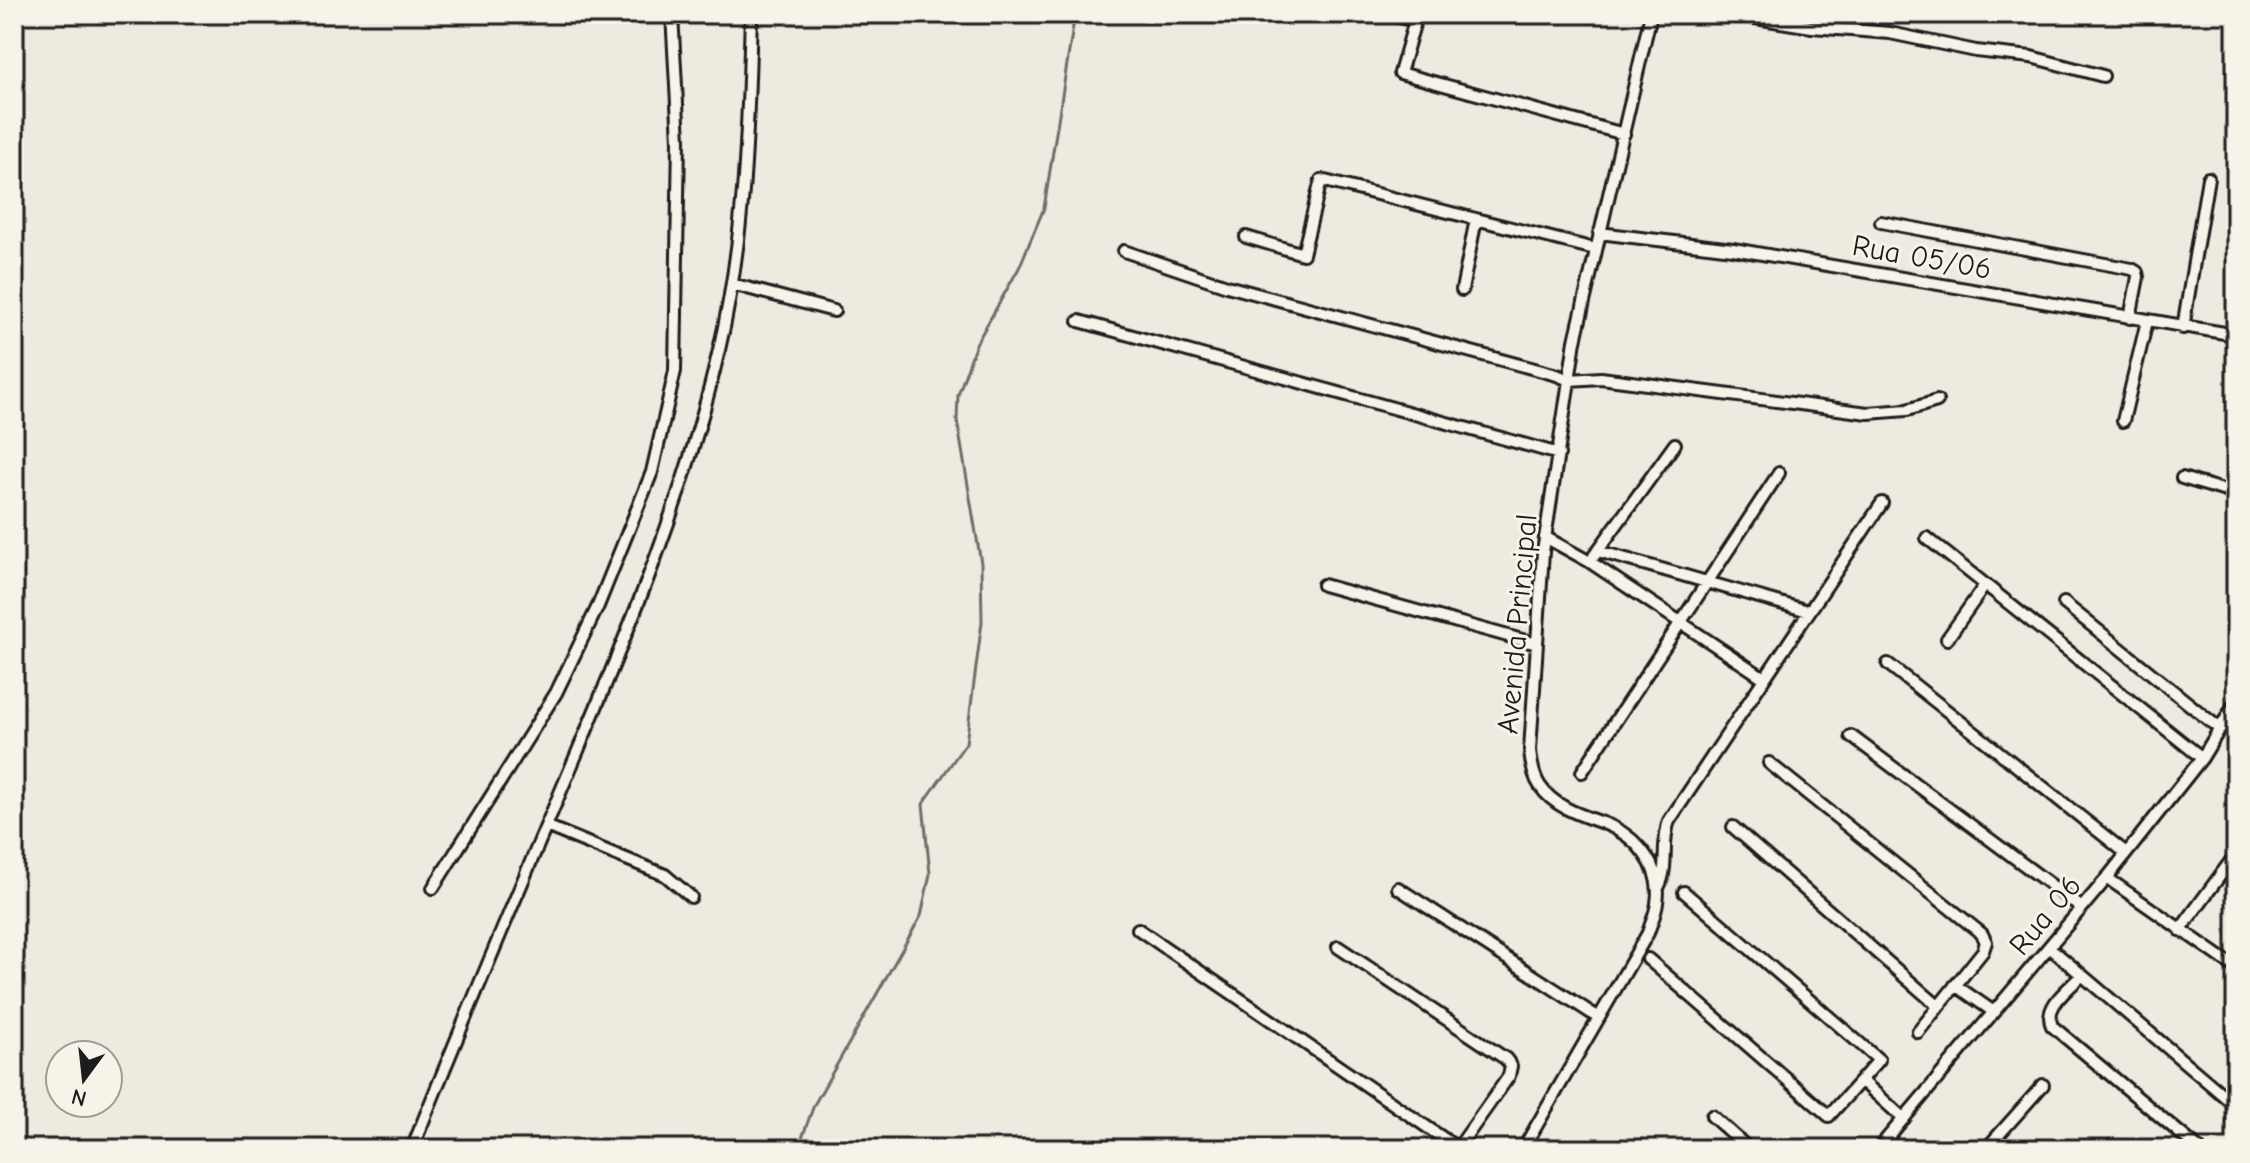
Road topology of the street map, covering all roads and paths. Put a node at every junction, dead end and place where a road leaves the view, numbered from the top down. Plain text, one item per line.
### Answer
1 (672, 14) edge
2 (751, 14) edge
3 (1387, 14) edge
4 (1651, 14) edge
5 (1730, 14) edge
6 (2103, 76) dead end
7 (1624, 134) junction
8 (2208, 178) dead end
9 (1476, 219) junction
10 (1881, 222) dead end
11 (1599, 233) junction
12 (1246, 237) dead end
13 (1595, 249) junction
14 (1124, 251) dead end
15 (732, 284) junction
16 (1462, 290) dead end
17 (834, 311) dead end
18 (2130, 318) junction
19 (1079, 321) dead end
20 (2147, 321) junction
21 (2183, 328) junction
22 (2236, 335) edge
23 (1569, 380) junction
24 (1937, 401) dead end
25 (2123, 421) dead end
26 (1675, 444) dead end
27 (1559, 454) junction
28 (1779, 473) dead end
29 (2182, 478) dead end
30 (2236, 494) edge
31 (1882, 503) dead end
32 (1545, 537) junction
33 (1927, 538) dead end
34 (1598, 551) junction
35 (1590, 562) junction
36 (1706, 581) junction
37 (1323, 585) dead end
38 (1985, 585) junction
39 (2064, 603) dead end
40 (1808, 611) junction
41 (1679, 623) junction
42 (1947, 639) dead end
43 (1537, 644) junction
44 (1888, 664) dead end
45 (1764, 678) junction
46 (2236, 702) edge
47 (2220, 729) junction
48 (1851, 736) dead end
49 (2202, 758) junction
50 (1769, 763) dead end
51 (1582, 772) dead end
52 (546, 826) junction
53 (1733, 827) dead end
54 (2126, 853) junction
55 (2236, 854) edge
56 (2107, 878) junction
57 (433, 888) dead end
58 (1398, 888) dead end
59 (1658, 888) junction
60 (1684, 892) dead end
61 (691, 897) dead end
62 (2082, 908) junction
63 (1138, 929) dead end
64 (2180, 930) junction
65 (1338, 947) dead end
66 (2049, 947) junction
67 (1648, 959) dead end
68 (2236, 968) edge
69 (2082, 975) junction
70 (1955, 985) junction
71 (1938, 1006) junction
72 (1994, 1012) junction
73 (1599, 1018) junction
74 (1918, 1032) dead end
75 (1861, 1080) junction
76 (2043, 1085) dead end
77 (2236, 1106) edge
78 (1712, 1116) dead end
79 (1904, 1119) junction
80 (412, 1149) edge
81 (1459, 1149) edge
82 (1523, 1149) edge
83 (1749, 1149) edge
84 (1878, 1149) edge
85 (1986, 1149) edge
86 (2199, 1149) edge

1 - 57 street
2 - 15 street
3 - 7 street
4 - 7 street, Avenida Principal
5 - 6 street
7 - 11 street, Avenida Principal
8 - 21 street
9 - 12 street
9 - 13 street
9 - 16 street
10 - 18 street
11 - 13 street, Avenida Principal
11 - 18 street, Rua 05/06
13 - 23 street, Avenida Principal
14 - 23 street
15 - 17 street
15 - 52 street
18 - 20 street, Rua 05/06
19 - 27 street
20 - 21 street, Rua 05/06
20 - 25 street
21 - 22 street, Rua 05/06
23 - 24 street
23 - 27 street, Avenida Principal
26 - 34 street
27 - 32 street, Avenida Principal
28 - 36 street
29 - 30 street
31 - 40 street
32 - 35 street
32 - 43 street, Avenida Principal
33 - 38 street
34 - 35 street
34 - 36 street
35 - 41 street
36 - 40 street
36 - 41 street
37 - 43 street
38 - 42 street
38 - 49 street
39 - 47 street
40 - 45 street
41 - 45 street
41 - 51 street
43 - 59 street, Avenida Principal
44 - 54 street
45 - 59 street
46 - 47 street, Rua 06
47 - 49 street, Rua 06
48 - 62 street
49 - 54 street, Rua 06
50 - 70 street
52 - 61 street
52 - 80 street
53 - 71 street
54 - 56 street, Rua 06
55 - 64 street
56 - 62 street, Rua 06
56 - 64 street
58 - 73 street
59 - 73 street
60 - 75 street
62 - 66 street, Rua 06
63 - 81 street
64 - 68 street
65 - 81 street
66 - 69 street
66 - 72 street, Rua 06
67 - 75 street
69 - 77 street
69 - 86 street
70 - 71 street
70 - 72 street
71 - 74 street
72 - 79 street, Rua 06
73 - 82 street
75 - 79 street
76 - 85 street
78 - 83 street
79 - 84 street, Rua 06

